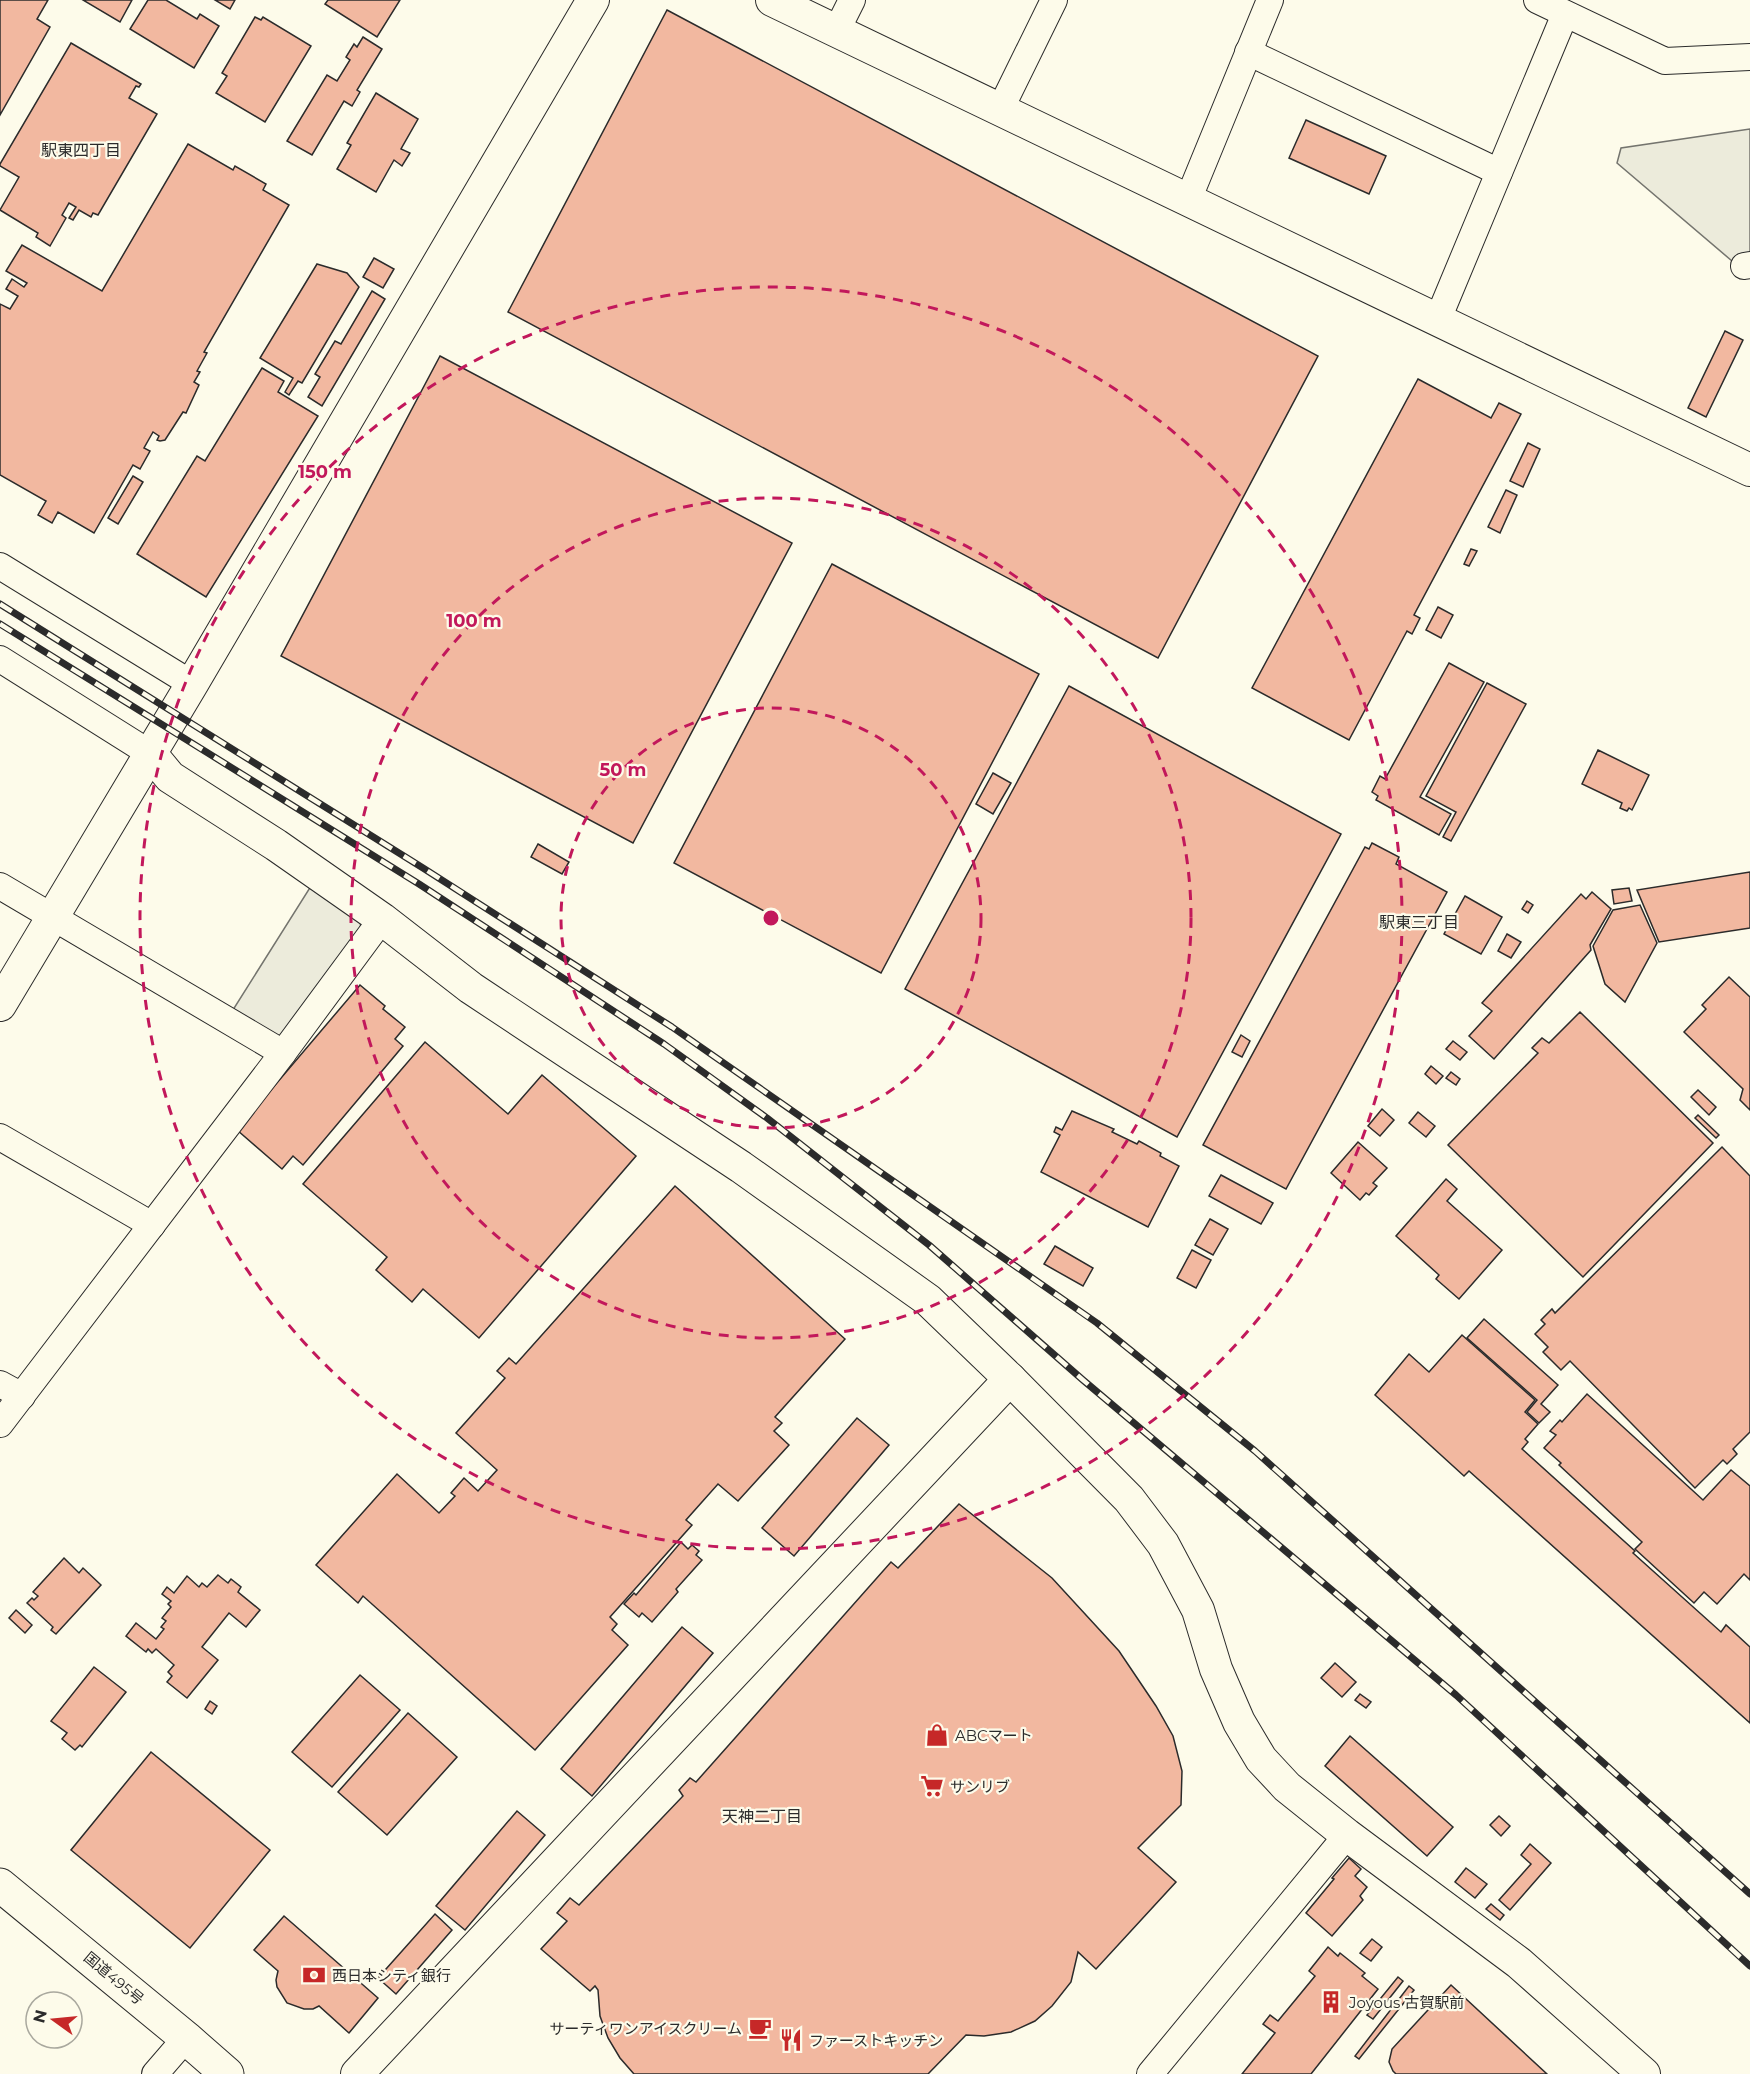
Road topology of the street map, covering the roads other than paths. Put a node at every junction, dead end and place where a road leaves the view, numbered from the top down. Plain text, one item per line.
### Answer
1 (593, 0) edge
2 (772, 0) edge
3 (852, 0) edge
4 (1054, 0) edge
5 (1270, 0) edge
6 (1537, 0) edge
7 (1565, 15) junction
8 (836, 32) junction
9 (1248, 52) junction
10 (1750, 57) edge
11 (1000, 110) junction
12 (1499, 172) junction
13 (1188, 200) junction
14 (1438, 319) junction
15 (1750, 470) edge
16 (0, 566) edge
17 (0, 659) edge
18 (192, 684) junction
19 (151, 754) junction
20 (0, 886) edge
21 (53, 916) junction
22 (381, 920) junction
23 (0, 1005) edge
24 (283, 1053) junction
25 (0, 1137) edge
26 (152, 1225) junction
27 (1010, 1379) junction
28 (11, 1390) edge
29 (0, 1424) edge
30 (1347, 1835) junction
31 (3, 1894) edge
32 (186, 2038) junction
33 (155, 2074) edge
34 (227, 2074) edge
35 (357, 2074) edge
36 (1150, 2074) edge
37 (1644, 2074) edge

1 - 18 street
2 - 8 street
3 - 8 street
4 - 11 street
5 - 9 street
6 - 7 street
7 - 10 street
7 - 12 street
8 - 11 street
9 - 12 street
9 - 13 street
11 - 13 street
12 - 14 street
13 - 14 street
14 - 15 street
16 - 18 street
17 - 19 street
18 - 19 street
19 - 21 street
19 - 22 street
20 - 21 street
21 - 23 street
21 - 24 street
22 - 24 street
22 - 27 street
24 - 26 street
25 - 26 street
26 - 28 street
27 - 30 street
27 - 35 street
28 - 29 street
30 - 36 street
30 - 37 street
31 - 32 highway, 国道495号
32 - 33 street
32 - 34 highway, 国道495号

